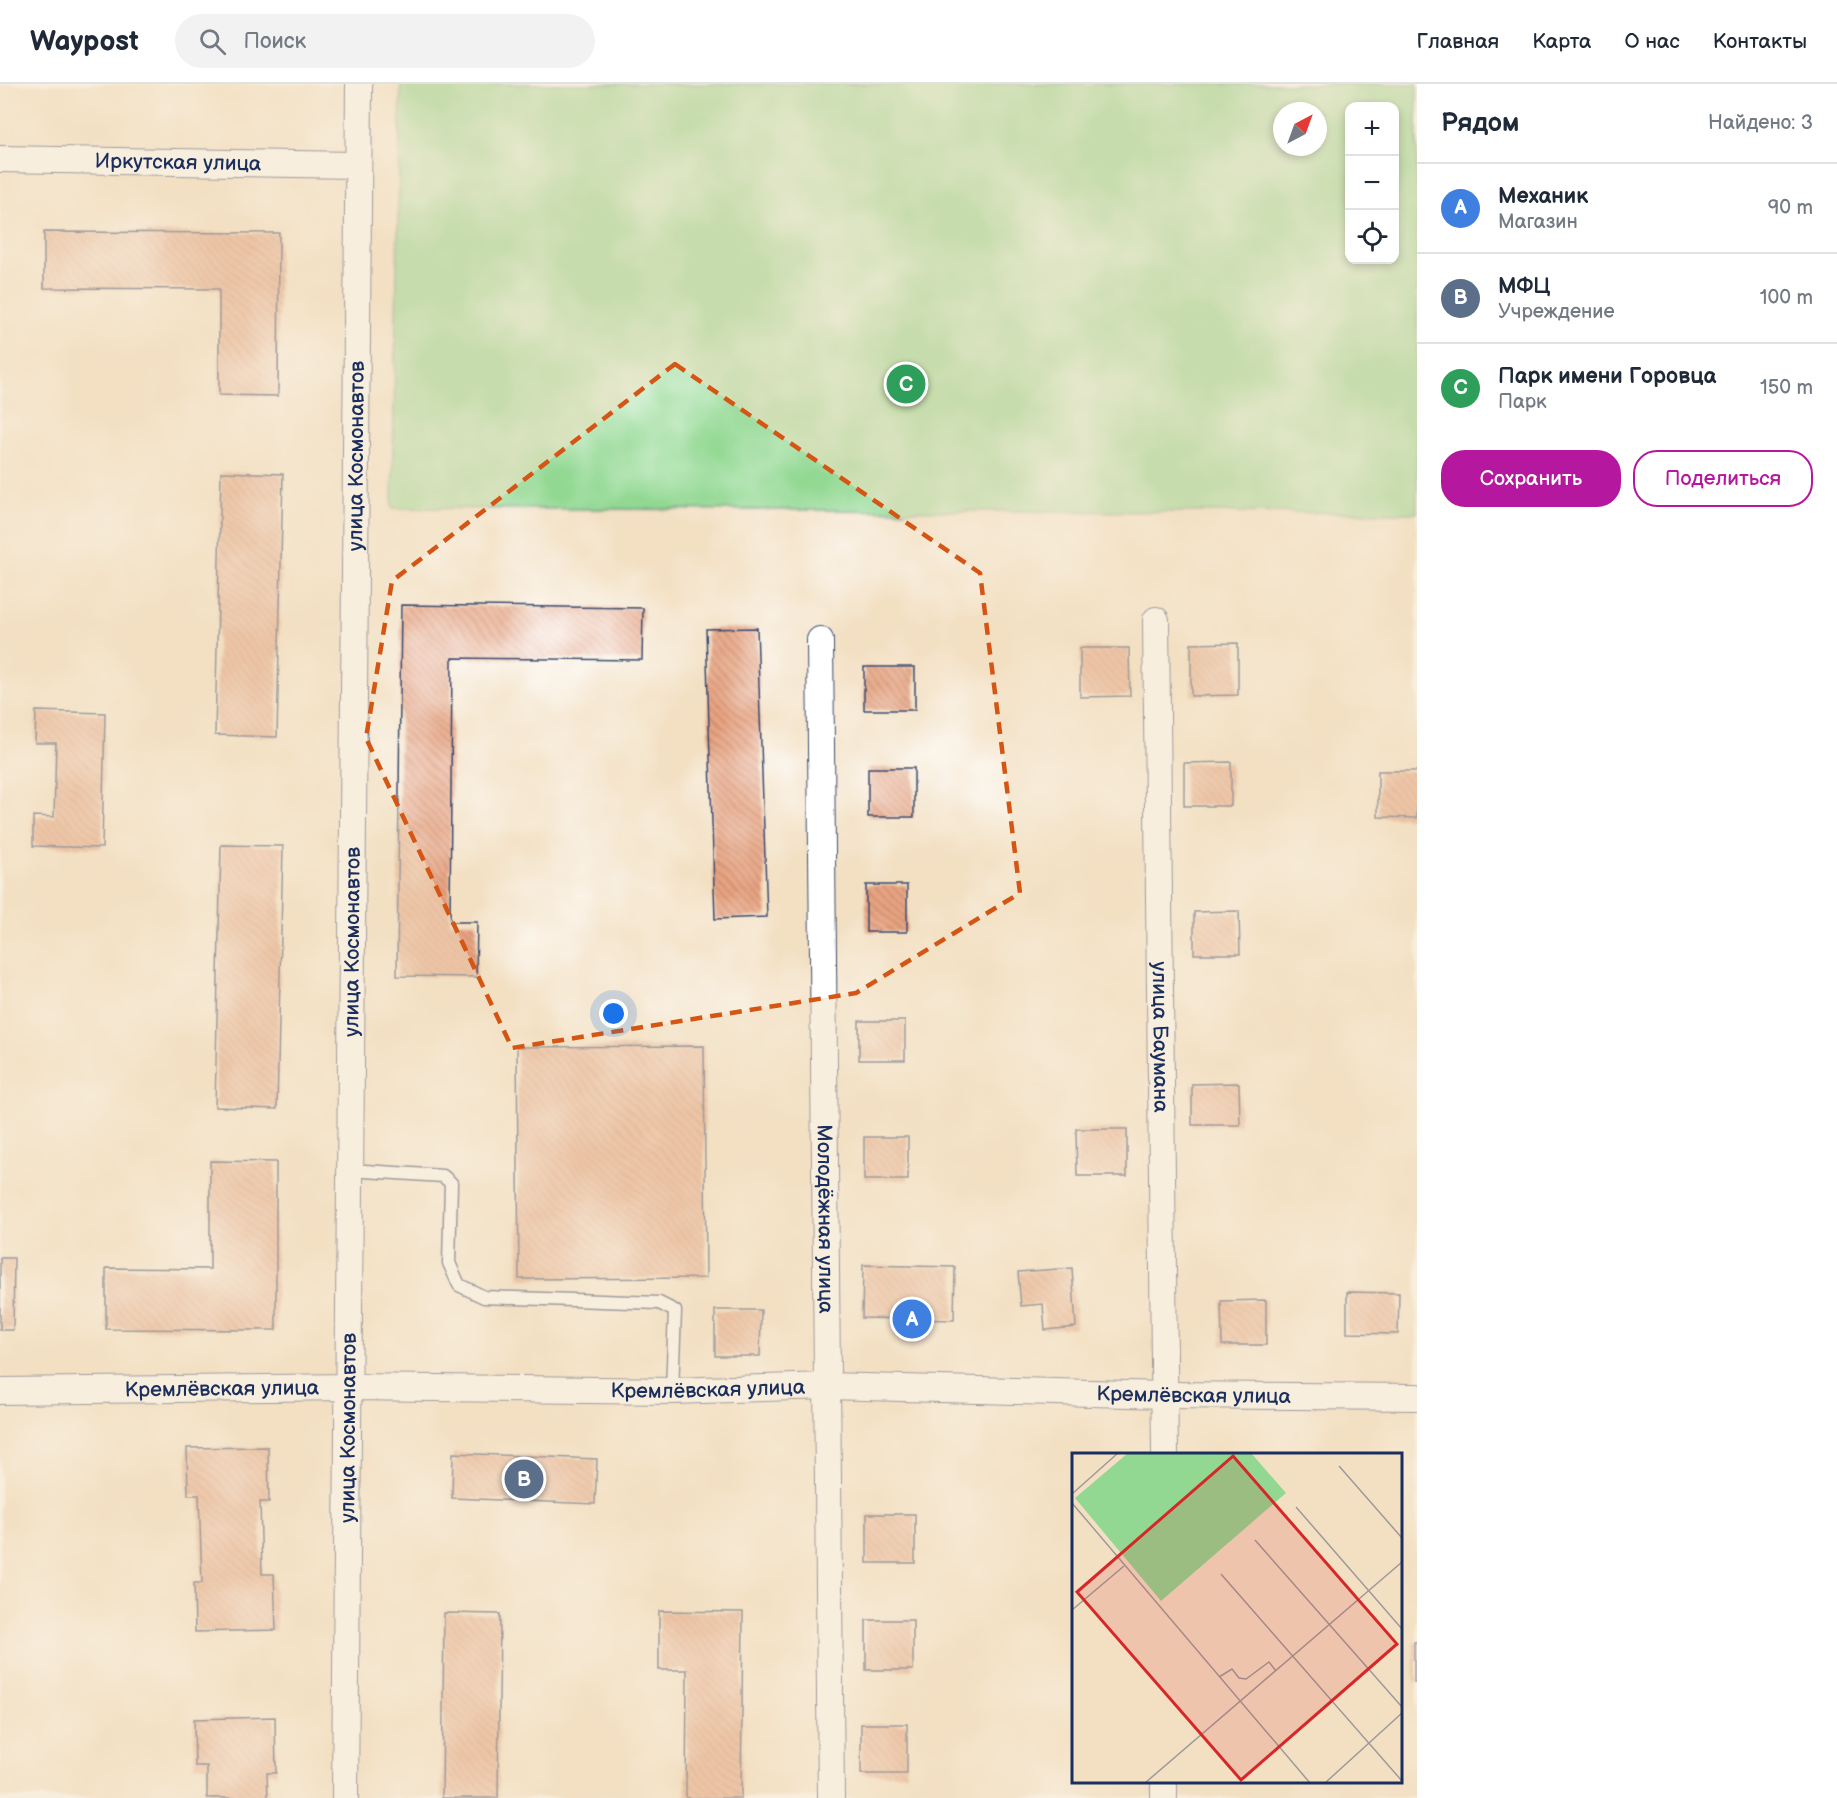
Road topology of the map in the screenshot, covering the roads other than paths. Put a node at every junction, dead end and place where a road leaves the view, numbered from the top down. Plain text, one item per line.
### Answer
1 (359, 84) edge
2 (0, 159) edge
3 (357, 165) junction
4 (1156, 620) dead end
5 (820, 640) dead end
6 (349, 1170) junction
7 (827, 1386) junction
8 (350, 1387) junction
9 (0, 1391) edge
10 (672, 1391) junction
11 (1166, 1395) junction
12 (1417, 1397) edge
13 (1165, 1453) edge
14 (345, 1798) edge
15 (831, 1798) edge

1 - 3 street, улица Космонавтов
2 - 3 street, Иркутская улица
3 - 6 street, улица Космонавтов
4 - 11 street, улица Баумана
5 - 7 street, Молодёжная улица
6 - 8 street, улица Космонавтов
6 - 10 lane
7 - 10 street, Кремлёвская улица
7 - 11 street, Кремлёвская улица
7 - 15 street, Молодёжная улица
8 - 9 street, Кремлёвская улица
8 - 10 street, Кремлёвская улица
8 - 14 street, улица Космонавтов
11 - 12 street, Кремлёвская улица
11 - 13 street, улица Баумана

